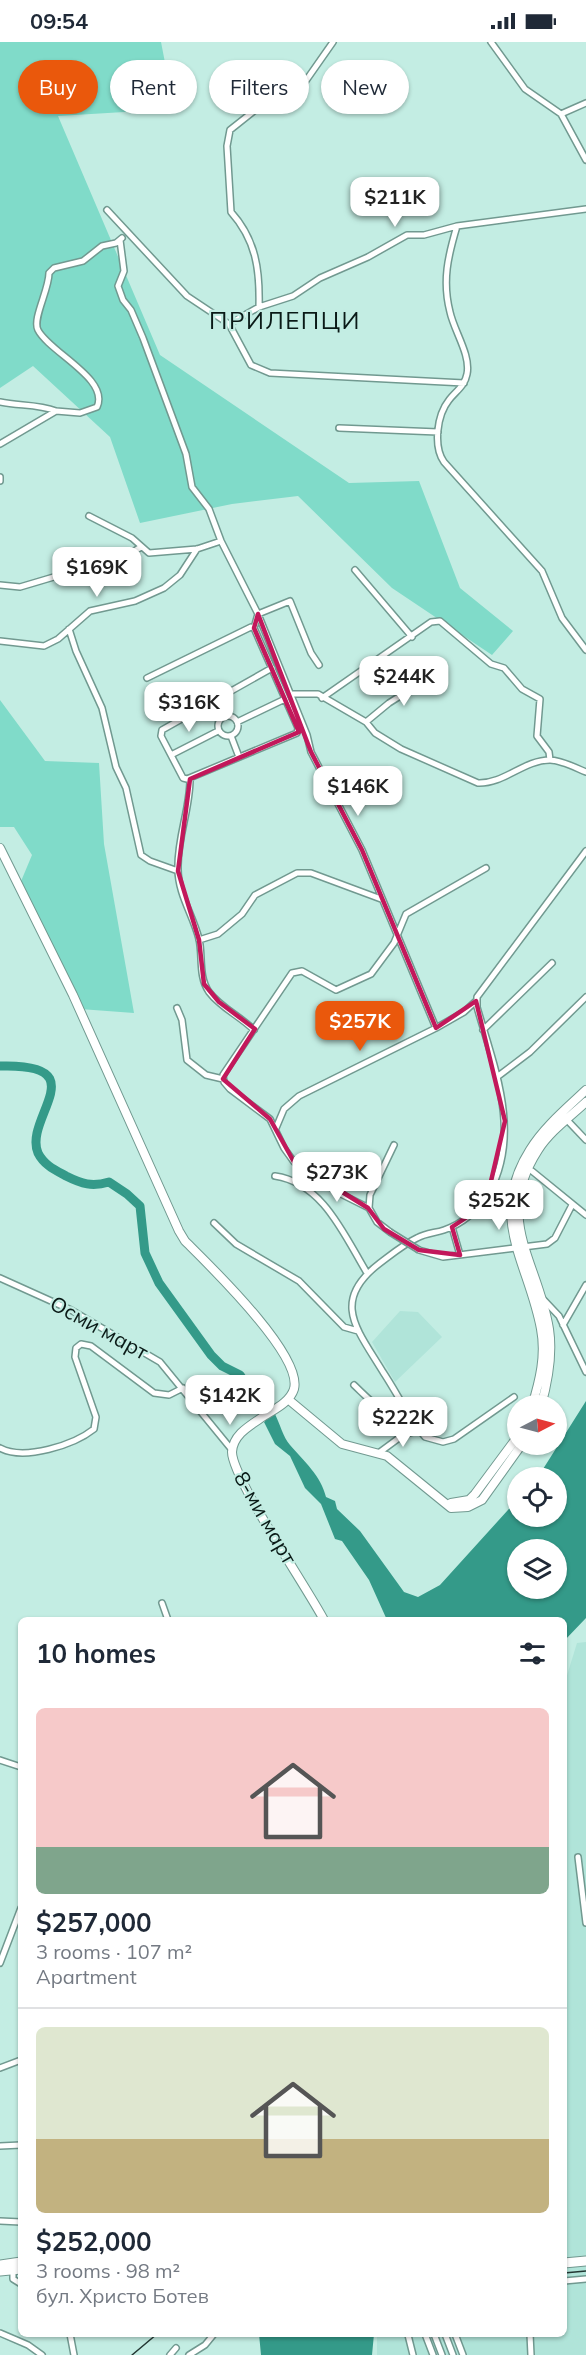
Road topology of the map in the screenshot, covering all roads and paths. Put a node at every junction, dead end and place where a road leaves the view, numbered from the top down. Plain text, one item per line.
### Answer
1 (333, 42) edge
2 (491, 42) edge
3 (586, 102) edge
4 (561, 114) junction
5 (586, 160) edge
6 (586, 208) edge
7 (107, 210) dead end
8 (457, 226) junction
9 (128, 232) junction
10 (120, 240) junction
11 (259, 307) junction
12 (229, 324) junction
13 (464, 383) junction
14 (0, 402) edge
15 (56, 411) junction
16 (339, 428) dead end
17 (438, 432) junction
18 (0, 444) edge
19 (89, 516) dead end
20 (221, 541) junction
21 (141, 547) junction
22 (197, 549) junction
23 (356, 570) dead end
24 (0, 585) edge
25 (258, 614) junction
26 (254, 628) junction
27 (69, 629) junction
28 (412, 637) junction
29 (0, 641) edge
30 (586, 650) edge
31 (319, 665) dead end
32 (273, 668) junction
33 (430, 677) dead end
34 (147, 678) dead end
35 (287, 697) junction
36 (219, 698) junction
37 (322, 698) junction
38 (225, 716) junction
39 (237, 722) junction
40 (366, 722) junction
41 (219, 731) junction
42 (231, 736) junction
43 (171, 755) junction
44 (238, 757) junction
45 (550, 760) junction
46 (586, 772) edge
47 (190, 779) junction
48 (0, 848) edge
49 (586, 851) edge
50 (486, 868) dead end
51 (178, 872) junction
52 (381, 898) junction
53 (396, 937) junction
54 (199, 940) junction
55 (552, 963) dead end
56 (586, 997) edge
57 (477, 999) junction
58 (177, 1008) dead end
59 (436, 1028) junction
60 (254, 1030) junction
61 (483, 1030) junction
62 (497, 1077) junction
63 (223, 1079) junction
64 (586, 1090) edge
65 (586, 1101) edge
66 (567, 1120) junction
67 (276, 1128) junction
68 (586, 1140) edge
69 (394, 1145) dead end
70 (532, 1171) dead end
71 (275, 1176) dead end
72 (572, 1205) junction
73 (369, 1208) junction
74 (586, 1215) edge
75 (214, 1223) dead end
76 (452, 1227) junction
77 (519, 1247) junction
78 (460, 1256) junction
79 (366, 1273) junction
80 (0, 1278) edge
81 (586, 1285) edge
82 (541, 1297) junction
83 (563, 1325) junction
84 (358, 1331) junction
85 (586, 1372) edge
86 (354, 1385) dead end
87 (183, 1388) junction
88 (535, 1395) edge
89 (544, 1395) edge
90 (285, 1402) junction
91 (507, 1402) edge
92 (409, 1413) junction
93 (420, 1430) junction
94 (0, 1448) edge
95 (232, 1450) junction
96 (507, 1451) edge
97 (380, 1452) junction
98 (514, 1455) edge
99 (444, 1502) junction
100 (162, 1603) dead end
101 (167, 1617) edge
102 (322, 1617) edge
103 (0, 1760) edge
104 (18, 1766) edge
105 (578, 1857) dead end
106 (18, 1916) edge
107 (586, 1923) edge
108 (0, 1963) edge
109 (18, 2061) edge
110 (0, 2068) edge
111 (18, 2145) edge
112 (0, 2146) edge
113 (0, 2220) edge
114 (18, 2222) edge
115 (586, 2261) edge
116 (18, 2262) edge
117 (567, 2263) edge
118 (0, 2265) edge
119 (17, 2269) edge
120 (0, 2271) edge
121 (586, 2279) edge
122 (567, 2281) edge
123 (18, 2282) edge
124 (0, 2333) edge
125 (71, 2337) edge
126 (212, 2337) edge
127 (408, 2337) edge
128 (425, 2337) edge
129 (435, 2337) edge
130 (446, 2337) edge
131 (456, 2337) edge
132 (530, 2337) edge
133 (176, 2348) dead end
134 (42, 2355) edge
135 (74, 2355) edge
136 (170, 2355) edge
137 (189, 2355) edge
138 (413, 2355) edge
139 (433, 2355) edge
140 (442, 2355) edge
141 (453, 2355) edge
142 (463, 2355) edge
143 (531, 2355) edge

1 - 11 street
2 - 4 street
3 - 4 street
4 - 5 street
6 - 8 street
7 - 9 street
8 - 11 street
8 - 13 street
9 - 10 street
9 - 12 street
10 - 15 street
10 - 20 street
11 - 12 street
12 - 13 street
13 - 17 street
14 - 15 street
15 - 18 street
16 - 17 street
17 - 30 street
19 - 21 street
20 - 22 street
20 - 25 street
21 - 22 street
21 - 24 street
22 - 27 street
23 - 28 street
25 - 26 street
25 - 31 street
25 - 35 street
26 - 32 street
26 - 34 street
27 - 29 street
27 - 51 street
28 - 37 street
28 - 45 street
32 - 35 street
32 - 36 street
33 - 40 street
35 - 37 street
35 - 39 street
35 - 44 street
35 - 52 street
36 - 38 street
36 - 43 street
37 - 40 street
38 - 39 street
38 - 41 street
39 - 42 street
40 - 45 street
41 - 42 street
41 - 43 street
42 - 44 street
43 - 47 street
44 - 47 street
45 - 46 street
47 - 51 street
48 - 90 main road
49 - 57 street
50 - 53 street
51 - 54 street
52 - 53 street
52 - 54 street
53 - 59 street
53 - 60 street
54 - 60 street
55 - 61 street
56 - 62 street
57 - 59 street
57 - 61 street
58 - 63 street
59 - 67 street
60 - 63 street
61 - 62 street
62 - 76 street
63 - 67 street
64 - 77 main road
65 - 66 main road
66 - 68 street
66 - 77 main road
67 - 73 street
69 - 73 street
70 - 72 street
71 - 79 street
72 - 74 street
72 - 77 street
73 - 78 street, bridge
75 - 84 street
76 - 78 street
76 - 79 street
77 - 78 street
77 - 82 main road
77 - 88 main road
79 - 84 street
80 - 87 street, Осми март
81 - 83 street
82 - 83 street
82 - 89 main road
83 - 85 street
84 - 92 street
86 - 92 street
87 - 94 street
87 - 95 street, Осми март
90 - 95 main road, 8-ми март
90 - 97 main road
91 - 93 street
92 - 93 street
93 - 97 street
95 - 102 main road, 8-ми март
96 - 99 main road
97 - 99 main road
98 - 99 main road
100 - 101 street
103 - 104 street
105 - 107 street
106 - 108 street
109 - 110 street
111 - 112 street
113 - 114 street
115 - 117 main road
116 - 118 main road
119 - 120 main road
119 - 123 street
121 - 122 street
124 - 134 street
125 - 135 street
126 - 137 street
127 - 138 street
128 - 139 street
129 - 140 street
130 - 141 street
131 - 142 street
132 - 143 street
133 - 136 street

